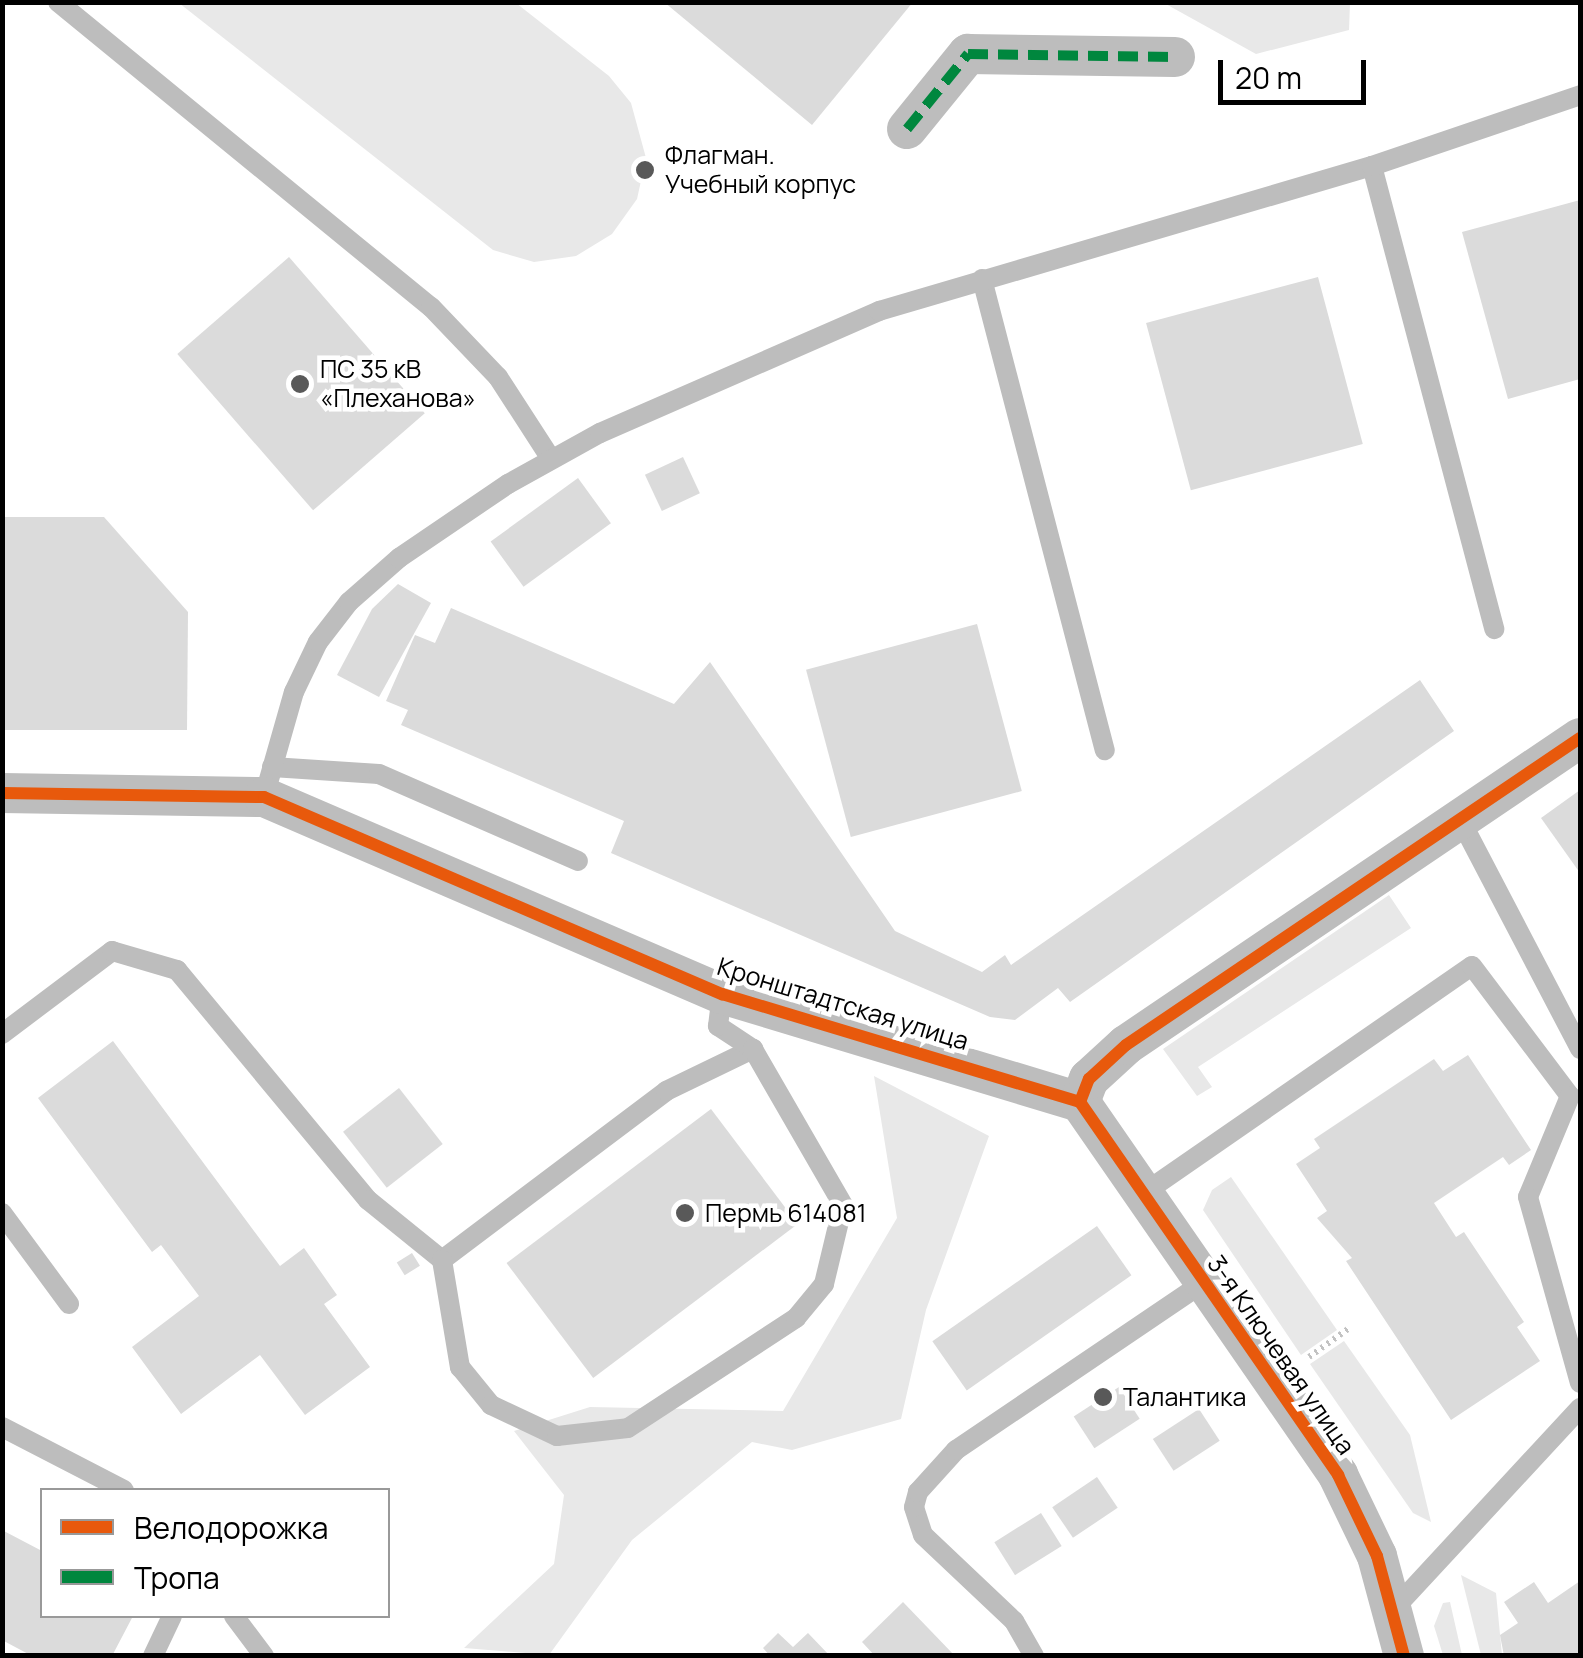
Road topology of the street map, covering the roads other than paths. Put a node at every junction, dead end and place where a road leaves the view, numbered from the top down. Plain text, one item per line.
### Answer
1 (58, 2) edge
2 (1175, 56) dead end
3 (1580, 96) edge
4 (907, 129) dead end
5 (1372, 166) junction
6 (982, 278) junction
7 (552, 459) junction
8 (1494, 629) dead end
9 (1580, 738) edge
10 (1105, 750) dead end
11 (268, 782) junction
12 (2, 793) edge
13 (1462, 823) junction
14 (578, 860) dead end
15 (722, 994) junction
16 (2, 1034) edge
17 (754, 1049) junction
18 (1580, 1049) edge
19 (1080, 1102) junction
20 (1142, 1195) junction
21 (2, 1213) edge
22 (442, 1260) junction
23 (1203, 1283) junction
24 (70, 1304) dead end
25 (1580, 1383) edge
26 (1580, 1408) edge
27 (2, 1427) edge
28 (120, 1488) edge
29 (1392, 1611) junction
30 (171, 1618) edge
31 (236, 1618) edge
32 (153, 1656) edge
33 (264, 1656) edge
34 (1034, 1656) edge
35 (1404, 1656) edge

1 - 7 lane
2 - 4 street
3 - 5 lane
5 - 6 lane
5 - 8 lane
6 - 7 lane
6 - 10 lane
7 - 11 lane
9 - 13 street
11 - 12 street, Кронштадтская улица
11 - 14 lane
11 - 15 street, Кронштадтская улица
13 - 18 lane
13 - 19 street
15 - 17 lane
15 - 19 street, Кронштадтская улица
16 - 22 lane
17 - 22 lane
17 - 22 lane
19 - 20 street, 3-я Ключевая улица
20 - 23 street, 3-я Ключевая улица
20 - 25 lane
21 - 24 lane
23 - 29 street, 3-я Ключевая улица
23 - 34 lane
26 - 29 lane
27 - 28 lane
29 - 35 street, 3-я Ключевая улица
30 - 32 lane
31 - 33 lane

